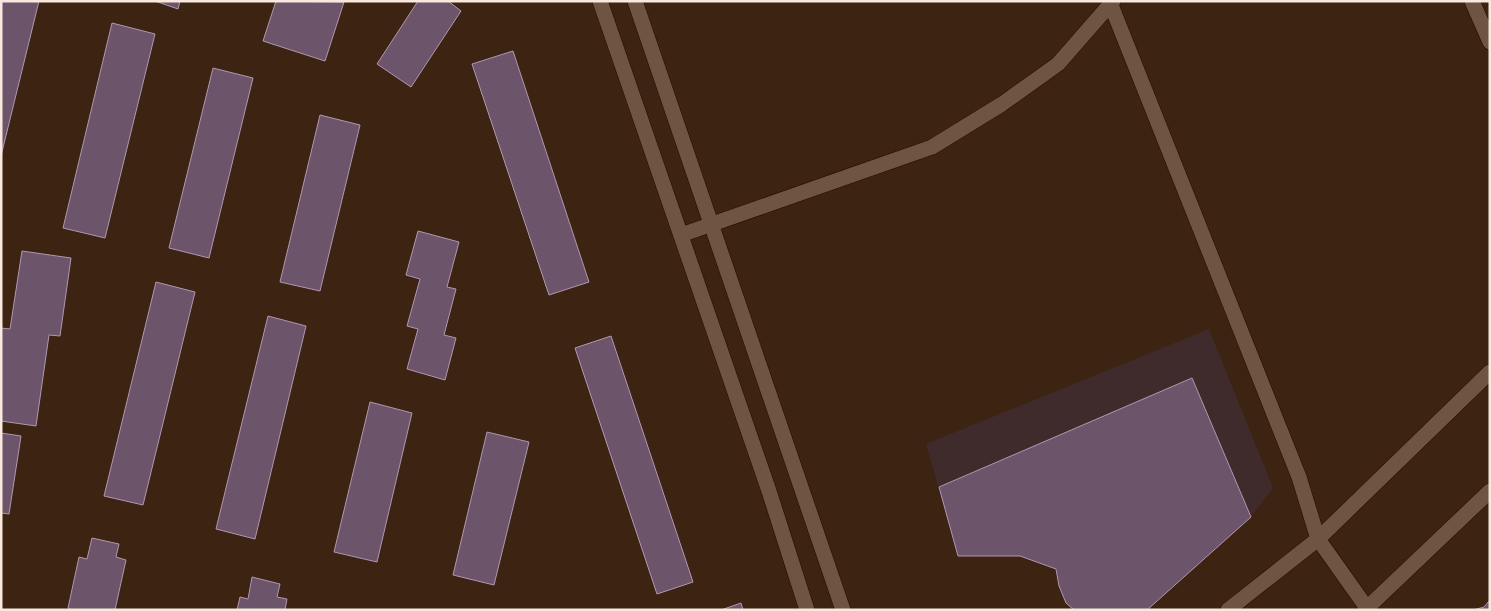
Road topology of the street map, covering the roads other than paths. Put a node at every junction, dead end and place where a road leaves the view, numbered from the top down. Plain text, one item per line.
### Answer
1 (600, 1) edge
2 (634, 1) edge
3 (1472, 1) edge
4 (1112, 3) edge
5 (1490, 42) edge
6 (710, 224) junction
7 (681, 235) junction
8 (1490, 372) edge
9 (1490, 491) edge
10 (1318, 539) junction
11 (1366, 609) edge
12 (808, 610) edge
13 (843, 610) edge
14 (1228, 610) edge

1 - 7 street
2 - 6 street
3 - 5 street
4 - 6 street
4 - 10 street
6 - 7 street
6 - 13 street
7 - 12 street
8 - 10 street
9 - 11 street
10 - 11 street
10 - 14 street

